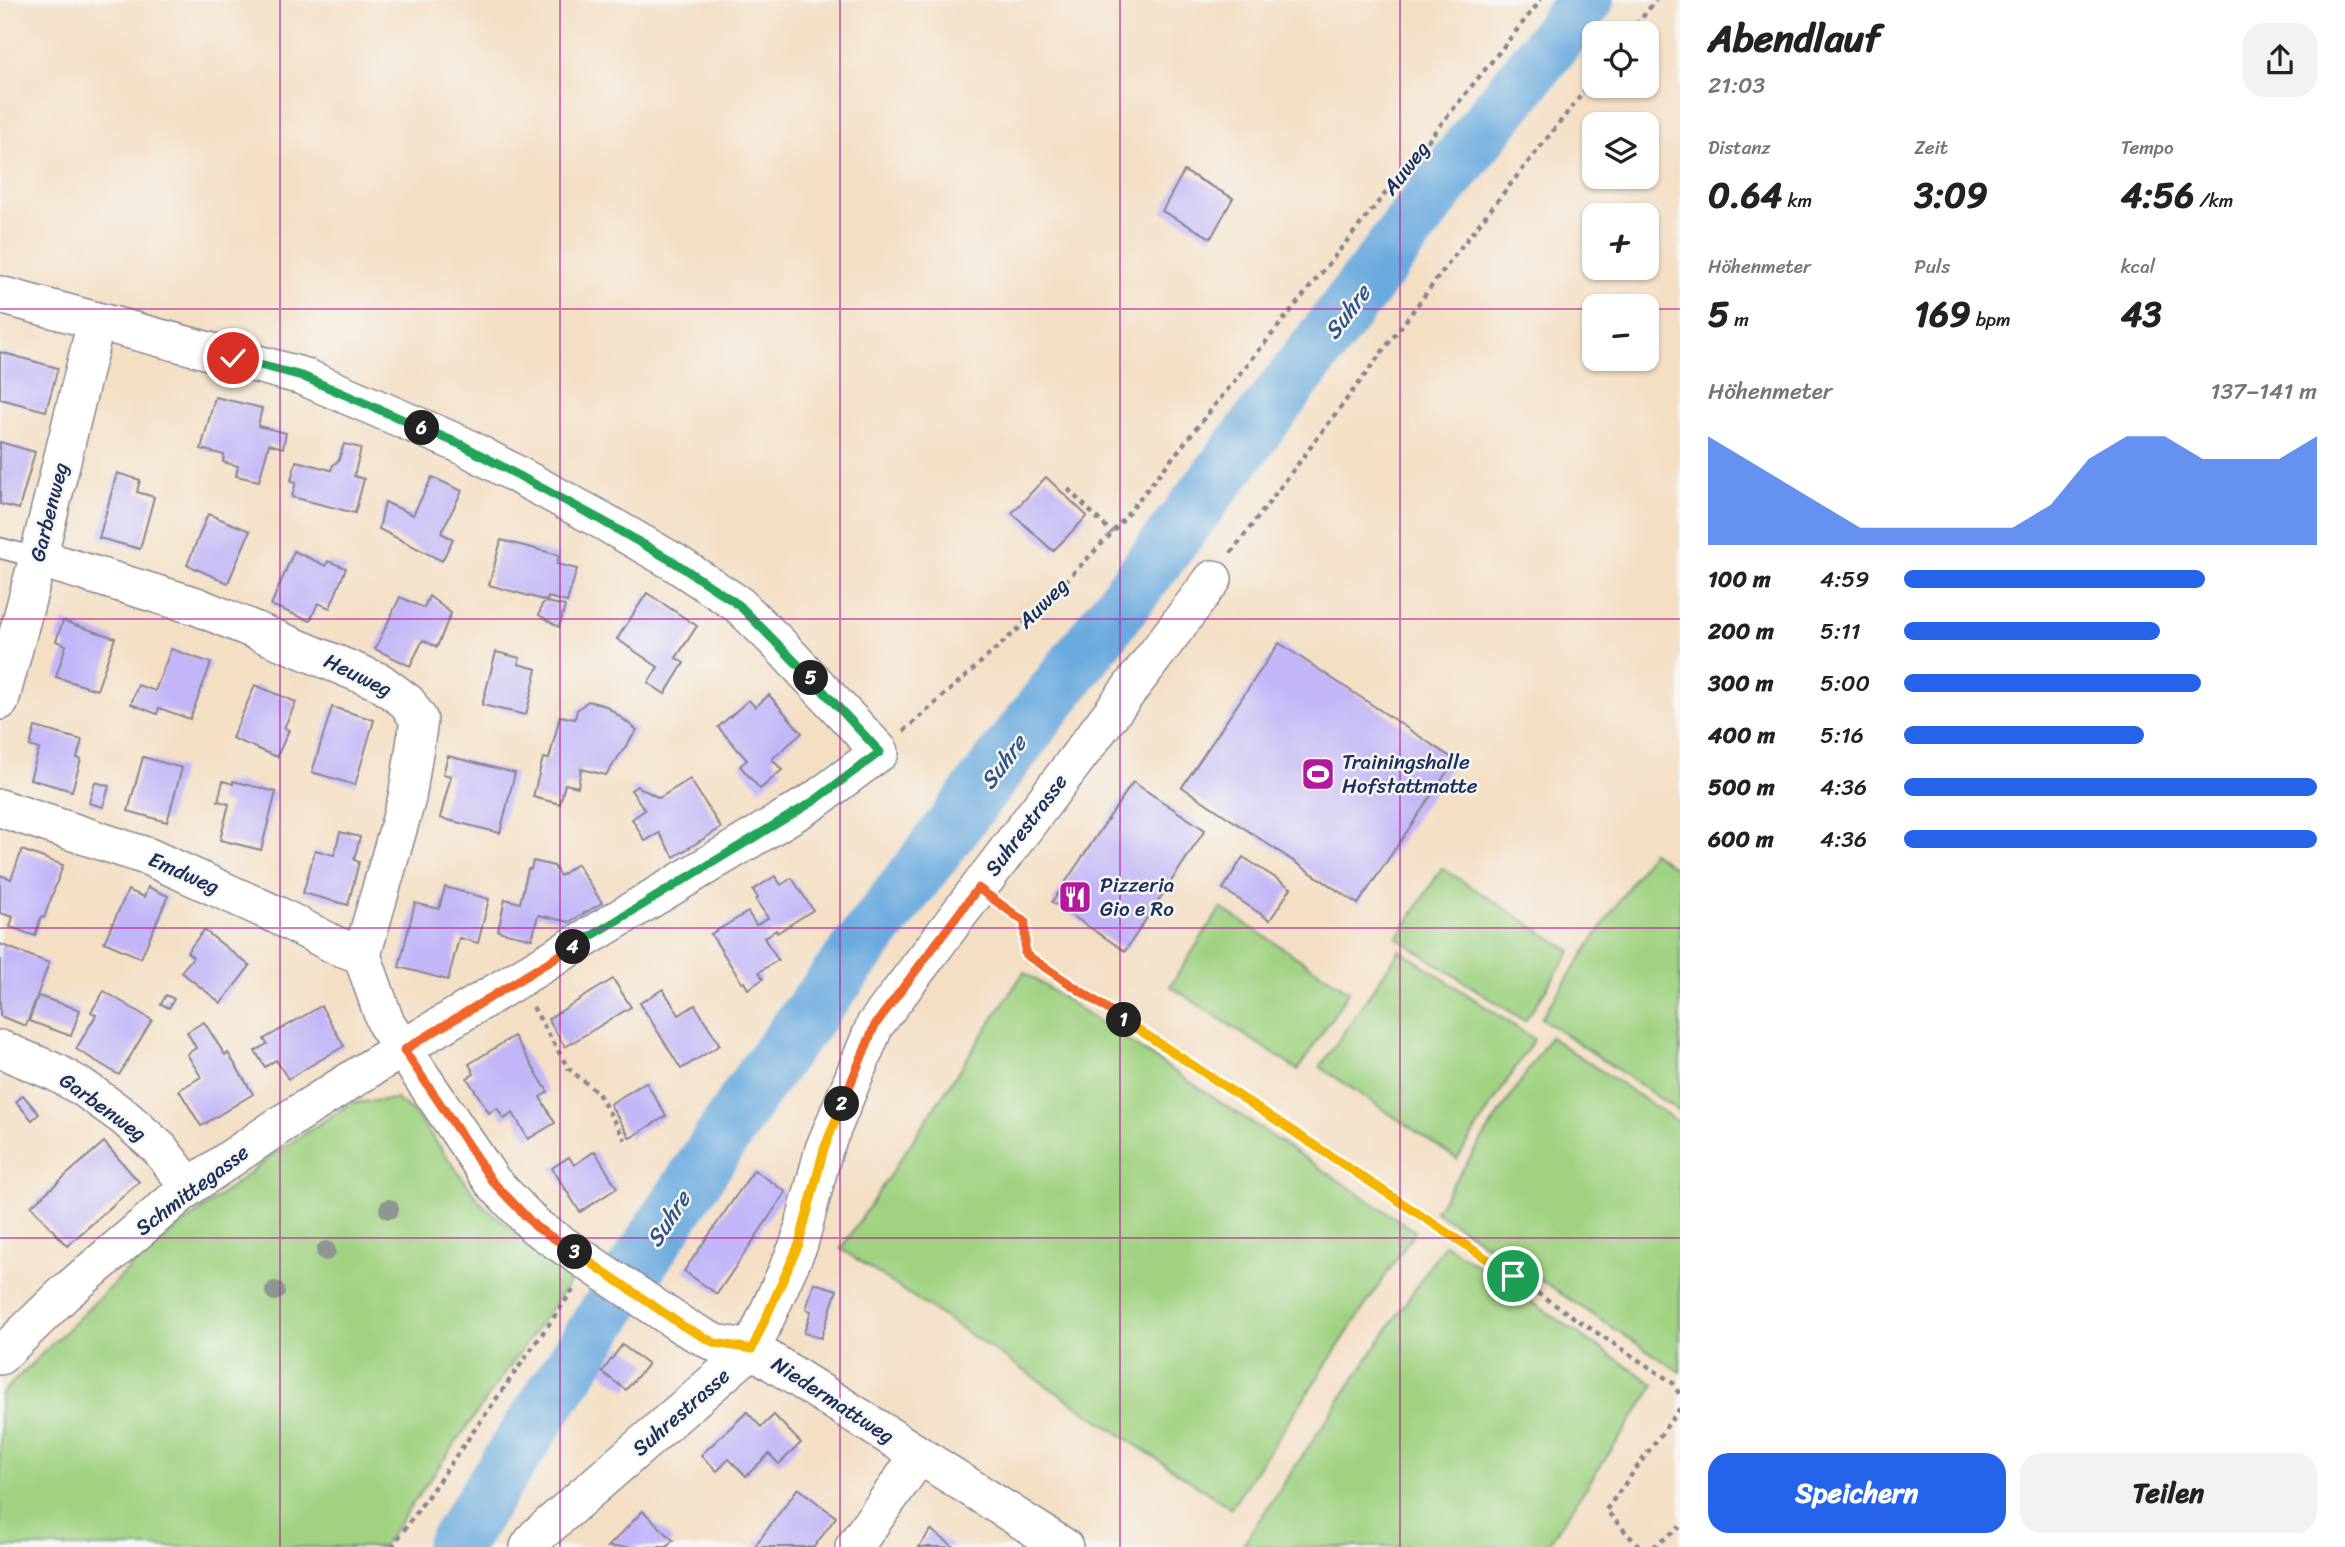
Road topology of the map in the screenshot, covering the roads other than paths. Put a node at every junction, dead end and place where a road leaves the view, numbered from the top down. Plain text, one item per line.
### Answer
1 (0, 295) edge
2 (96, 322) junction
3 (0, 548) edge
4 (38, 558) junction
5 (1213, 579) road end
6 (0, 701) edge
7 (0, 808) edge
8 (362, 955) junction
9 (0, 1049) edge
10 (404, 1050) junction
11 (189, 1188) junction
12 (752, 1349) junction
13 (0, 1356) edge
14 (919, 1456) junction
15 (529, 1547) edge
16 (854, 1547) edge
17 (1064, 1547) edge

1 - 2 street
2 - 4 street, Garbenweg
2 - 10 street
3 - 4 lane
4 - 6 street, Garbenweg
4 - 8 street, Heuweg
5 - 12 street, Suhrestrasse
7 - 8 street, Emdweg
8 - 10 street
9 - 11 street, Garbenweg
10 - 11 street, Schmittegasse
10 - 12 street, Niedermattweg
11 - 13 street, Schmittegasse
12 - 14 street, Niedermattweg
12 - 15 street, Suhrestrasse
14 - 16 street
14 - 17 street, Niedermattweg

